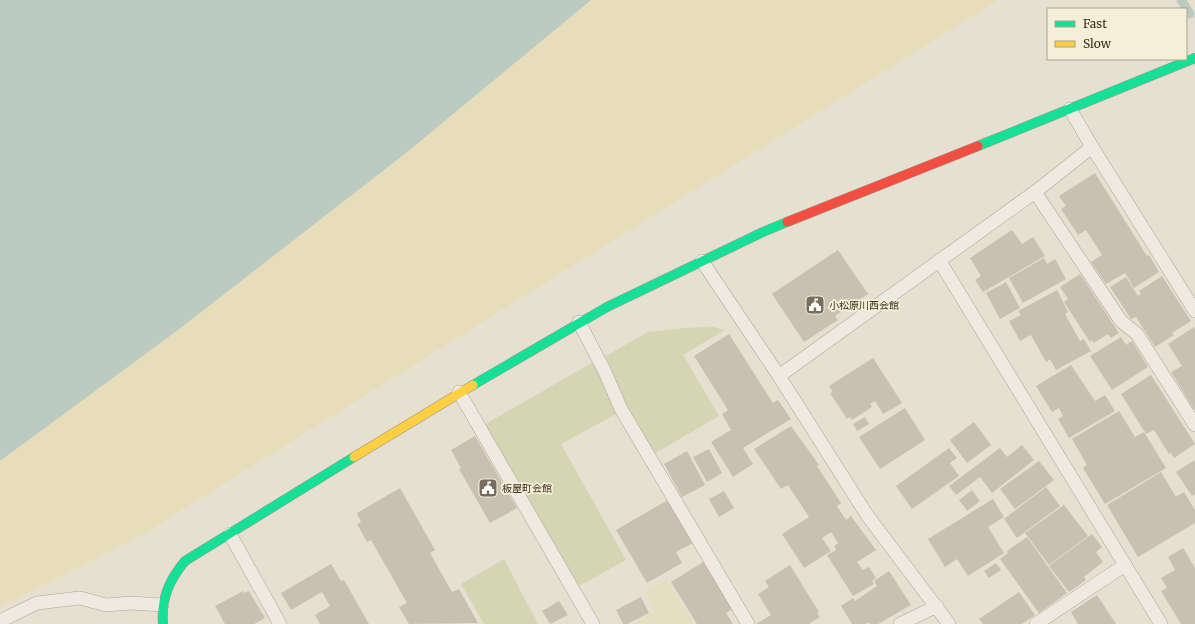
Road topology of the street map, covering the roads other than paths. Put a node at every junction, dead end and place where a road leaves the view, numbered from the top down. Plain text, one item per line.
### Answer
1 (1195, 58) edge
2 (1070, 109) junction
3 (1092, 147) junction
4 (1035, 192) junction
5 (939, 260) junction
6 (702, 261) junction
7 (1195, 311) edge
8 (579, 322) junction
9 (779, 376) junction
10 (459, 392) junction
11 (1195, 425) edge
12 (230, 534) junction
13 (1125, 565) junction
14 (162, 605) junction
15 (937, 606) junction
16 (0, 621) edge
17 (162, 624) edge
18 (280, 624) edge
19 (593, 624) edge
20 (748, 624) edge
21 (900, 624) edge
22 (949, 624) edge
23 (1036, 624) edge
24 (1160, 624) edge

1 - 2 street
2 - 3 lane
2 - 6 street
3 - 4 lane
3 - 7 lane
4 - 5 lane
4 - 11 lane
5 - 9 lane
5 - 13 lane
6 - 8 street
6 - 9 lane
8 - 10 street
8 - 20 lane
9 - 15 lane
10 - 12 street
10 - 19 lane
12 - 14 street
12 - 18 lane
13 - 23 lane
13 - 24 lane
14 - 16 lane
14 - 17 street
15 - 21 lane
15 - 22 lane

